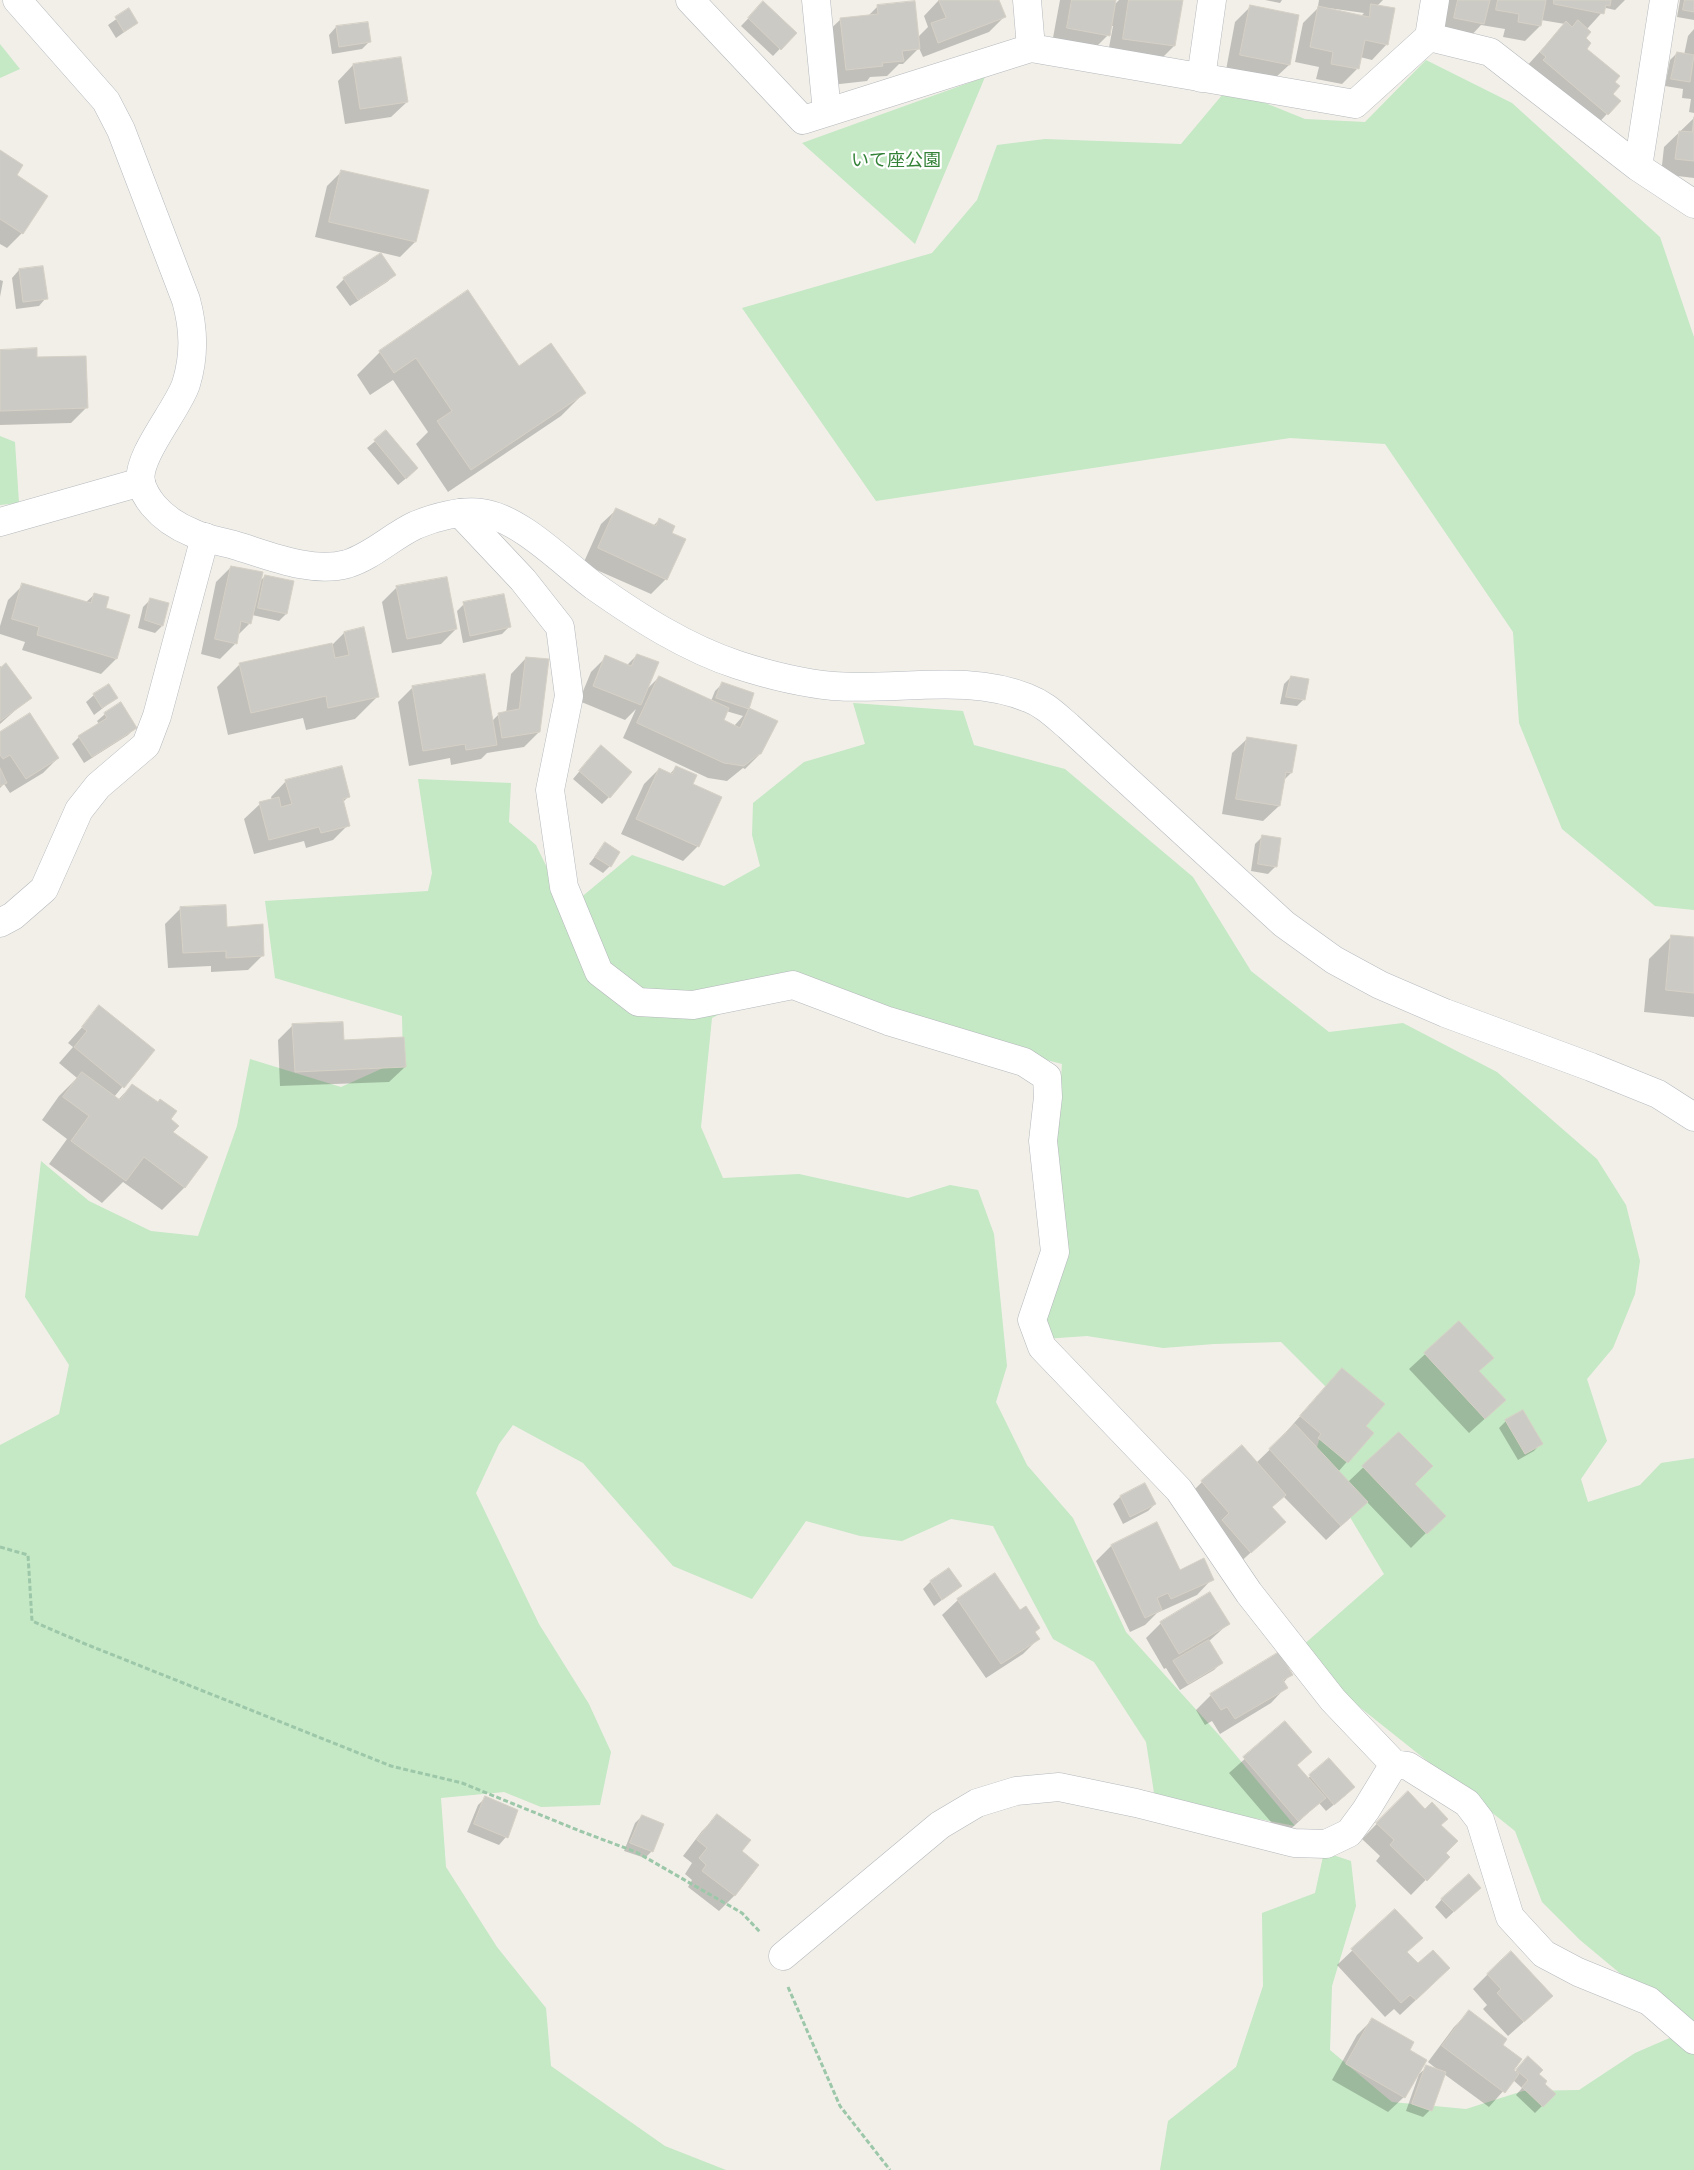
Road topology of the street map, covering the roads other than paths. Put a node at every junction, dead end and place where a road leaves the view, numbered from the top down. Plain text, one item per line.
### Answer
1 (17, 0) edge
2 (690, 0) edge
3 (816, 0) edge
4 (1027, 0) edge
5 (1212, 0) edge
6 (1435, 0) edge
7 (1664, 0) edge
8 (1429, 36) junction
9 (1031, 48) junction
10 (1201, 78) junction
11 (827, 112) junction
12 (1638, 167) junction
13 (1694, 204) edge
14 (141, 482) junction
15 (460, 513) junction
16 (0, 522) edge
17 (205, 537) junction
18 (0, 923) edge
19 (1694, 1117) edge
20 (1394, 1764) junction
21 (782, 1956) road end
22 (1694, 2040) edge

1 - 14 street
2 - 11 street
3 - 11 street
4 - 9 street
5 - 10 street
6 - 8 street
7 - 12 street
8 - 10 street
8 - 12 street
9 - 10 street
9 - 11 street
12 - 13 street
14 - 16 street
14 - 17 street
15 - 17 street
15 - 19 street
15 - 20 street
17 - 18 street
20 - 21 street
20 - 22 street

